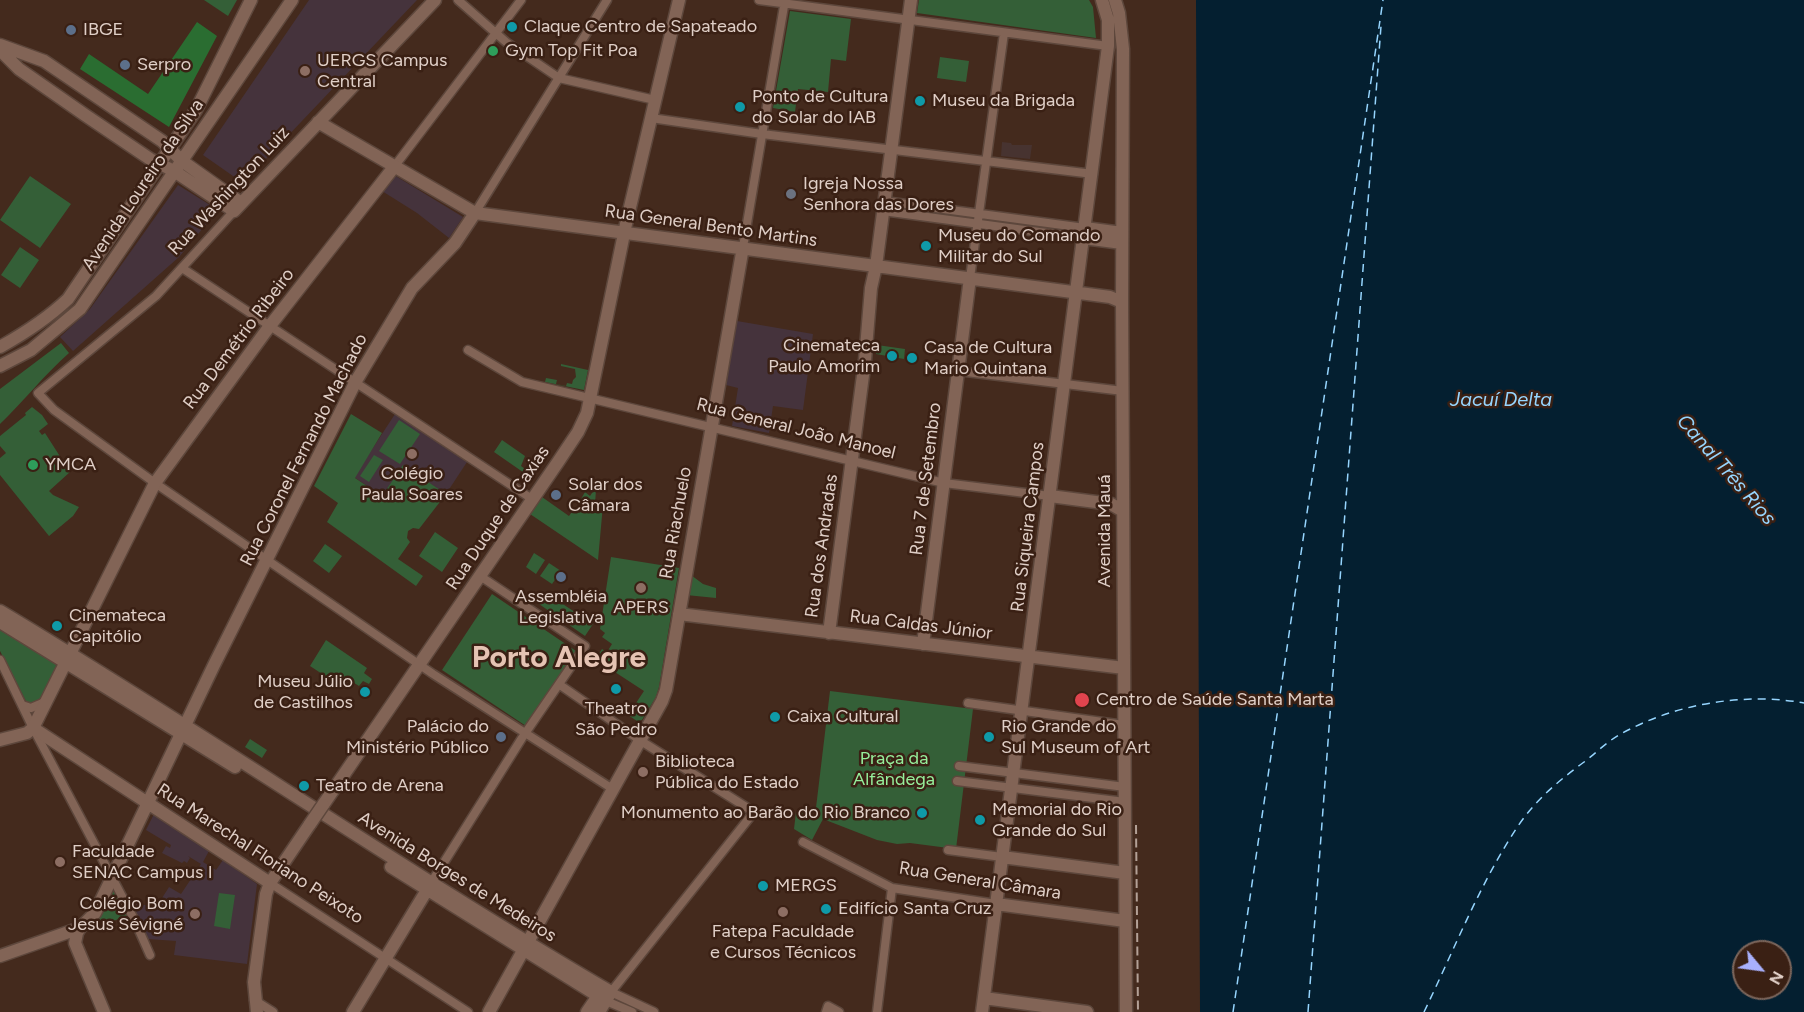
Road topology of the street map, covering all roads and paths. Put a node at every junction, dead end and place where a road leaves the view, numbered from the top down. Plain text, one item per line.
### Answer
1 (251, 0) edge
2 (292, 0) edge
3 (435, 0) edge
4 (458, 0) edge
5 (521, 0) edge
6 (607, 0) edge
7 (679, 0) edge
8 (759, 0) edge
9 (911, 0) edge
10 (1102, 0) edge
11 (1114, 0) edge
12 (785, 2) edge
13 (909, 20) junction
14 (495, 33) junction
15 (1004, 33) junction
16 (0, 45) edge
17 (1108, 46) junction
18 (0, 50) edge
19 (27, 55) junction
20 (19, 69) junction
21 (559, 78) junction
22 (98, 97) junction
23 (655, 100) junction
24 (85, 115) junction
25 (651, 118) junction
26 (318, 122) junction
27 (762, 134) junction
28 (170, 148) junction
29 (891, 149) junction
30 (987, 160) junction
31 (159, 164) junction
32 (178, 166) junction
33 (394, 167) junction
34 (1093, 174) junction
35 (238, 206) junction
36 (884, 206) junction
37 (933, 207) junction
38 (475, 213) junction
39 (980, 214) junction
40 (931, 218) junction
41 (1025, 220) junction
42 (1047, 223) junction
43 (978, 225) junction
44 (1023, 231) junction
45 (624, 232) junction
46 (1085, 233) junction
47 (1046, 234) junction
48 (1122, 238) junction
49 (743, 247) junction
50 (876, 266) junction
51 (182, 268) junction
52 (970, 278) junction
53 (1077, 293) junction
54 (1122, 302) junction
55 (269, 327) junction
56 (0, 347) edge
57 (468, 350) dead end
58 (0, 366) edge
59 (958, 371) junction
60 (356, 381) junction
61 (1065, 384) junction
62 (1123, 391) junction
63 (590, 398) junction
64 (712, 427) junction
65 (852, 462) junction
66 (155, 483) junction
67 (944, 483) junction
68 (1050, 496) junction
69 (532, 499) junction
70 (1123, 511) junction
71 (267, 559) junction
72 (480, 576) junction
73 (0, 611) edge
74 (679, 614) junction
75 (0, 622) edge
76 (829, 633) junction
77 (923, 644) junction
78 (1029, 656) junction
79 (68, 658) junction
80 (0, 660) edge
81 (420, 665) junction
82 (1124, 668) junction
83 (560, 685) junction
84 (45, 702) junction
85 (968, 703) dead end
86 (22, 705) junction
87 (1022, 711) junction
88 (1124, 724) junction
89 (33, 728) junction
90 (183, 729) junction
91 (526, 734) junction
92 (0, 740) edge
93 (641, 741) junction
94 (959, 766) dead end
95 (977, 768) junction
96 (994, 770) junction
97 (1014, 773) junction
98 (957, 781) dead end
99 (975, 783) junction
100 (992, 785) junction
101 (616, 786) junction
102 (1125, 787) junction
103 (1012, 788) junction
104 (148, 802) junction
105 (1125, 802) junction
106 (803, 842) dead end
107 (948, 850) dead end
108 (1002, 857) junction
109 (1125, 873) junction
110 (112, 880) junction
111 (270, 883) junction
112 (429, 887) junction
113 (892, 888) junction
114 (996, 904) junction
115 (1125, 921) junction
116 (80, 928) junction
117 (53, 937) junction
118 (526, 947) junction
119 (150, 955) dead end
120 (0, 956) edge
121 (385, 958) junction
122 (605, 996) junction
123 (984, 998) junction
124 (255, 1006) edge
125 (827, 1009) edge
126 (96, 1012) edge
127 (104, 1012) edge
128 (273, 1012) edge
129 (353, 1012) edge
130 (468, 1012) edge
131 (489, 1012) edge
132 (587, 1012) edge
133 (599, 1012) edge
134 (632, 1012) edge
135 (654, 1012) edge
136 (839, 1012) edge
137 (877, 1012) edge
138 (982, 1012) edge
139 (1087, 1012) edge
140 (1126, 1012) edge

1 - 28 street, Avenida Loureiro da Silva
2 - 32 street, Avenida Loureiro da Silva
3 - 26 street, Rua Washington Luiz
4 - 14 street
5 - 14 street, Rua Demétrio Ribeiro
6 - 21 street, Rua Coronel Fernando Machado
7 - 23 street, Rua Duque de Caxias
8 - 12 street
9 - 13 street, Rua dos Andradas
10 - 17 street, Rua Siqueira Campos
11 - 48 street, Avenida Mauá
12 - 13 street
12 - 27 street, Rua Riachuelo
13 - 15 street
13 - 29 street, Rua dos Andradas
14 - 21 street
14 - 33 street, Rua Demétrio Ribeiro
15 - 17 street
15 - 30 street, Rua 7 de Setembro
16 - 19 street
17 - 34 street, Rua Siqueira Campos
18 - 20 street
19 - 20 street
19 - 22 street
20 - 24 street
21 - 23 street
21 - 38 street, Rua Coronel Fernando Machado
22 - 24 street
22 - 28 street
23 - 25 street, Rua Duque de Caxias
24 - 31 street
25 - 27 street
25 - 45 street, Rua Duque de Caxias
26 - 33 street, Rua General Bento Martins
26 - 35 street, Rua Washington Luiz
27 - 29 street
27 - 49 street, Rua Riachuelo
28 - 31 street, Avenida Loureiro da Silva
28 - 32 street
29 - 30 street
29 - 36 street, Rua dos Andradas
30 - 34 street
30 - 39 street, Rua 7 de Setembro
31 - 32 street
31 - 56 street, Avenida Loureiro da Silva
32 - 35 street
32 - 58 street, Avenida Loureiro da Silva
33 - 38 street, Rua General Bento Martins
33 - 55 street, Rua Demétrio Ribeiro
34 - 46 street, Rua Siqueira Campos
35 - 51 street, Rua Washington Luiz
36 - 37 street
36 - 40 street
36 - 50 street, Rua dos Andradas
37 - 39 street
37 - 40 street
38 - 45 street, Rua General Bento Martins
38 - 60 street, Rua Coronel Fernando Machado
39 - 41 street
39 - 43 street, Rua 7 de Setembro
40 - 43 street
41 - 42 street
41 - 44 street
42 - 46 street
42 - 47 street
43 - 44 street
43 - 52 street, Rua 7 de Setembro
44 - 47 street
45 - 49 street, Rua General Bento Martins
45 - 63 street, Rua Duque de Caxias
46 - 47 street
46 - 48 street
46 - 53 street, Rua Siqueira Campos
48 - 54 street, Avenida Mauá
49 - 50 street, Rua General Bento Martins
49 - 64 street, Rua Riachuelo
50 - 52 street, Rua General Bento Martins
50 - 65 street, Rua dos Andradas
51 - 55 street
51 - 66 street, Rua Washington Luiz
52 - 53 street, Rua General Bento Martins
52 - 59 street, Rua 7 de Setembro
53 - 54 street, Rua General Bento Martins
53 - 61 street, Rua Siqueira Campos
54 - 62 street, Avenida Mauá
55 - 60 street
55 - 66 street, Rua Demétrio Ribeiro
57 - 63 street, Rua General João Manoel
59 - 61 street
59 - 67 street, Rua 7 de Setembro
60 - 69 street
60 - 71 street, Rua Coronel Fernando Machado
61 - 62 street
61 - 68 street, Rua Siqueira Campos
62 - 70 street, Avenida Mauá
63 - 64 street, Rua General João Manoel
63 - 69 street, Rua Duque de Caxias
64 - 65 street, Rua General João Manoel
64 - 74 street, Rua Riachuelo
65 - 67 street, Rua General João Manoel
65 - 76 street, Rua dos Andradas
66 - 71 street
66 - 79 street, Rua Demétrio Ribeiro
67 - 68 street, Rua General João Manoel
67 - 77 street, Rua 7 de Setembro
68 - 70 street, Rua General João Manoel
68 - 78 street, Rua Siqueira Campos
69 - 72 street, Rua Duque de Caxias
70 - 82 street, Avenida Mauá
71 - 81 street
71 - 90 street, Rua Coronel Fernando Machado
72 - 81 street, Rua Duque de Caxias
72 - 83 street
73 - 79 street, Avenida Borges de Medeiros
74 - 76 street, Rua Caldas Júnior
74 - 93 street, Rua Riachuelo
75 - 79 street, Avenida Borges de Medeiros
76 - 77 street, Rua Caldas Júnior
77 - 78 street, Rua Caldas Júnior
78 - 82 street, Rua Caldas Júnior
78 - 87 street, Rua Siqueira Campos
79 - 84 street, Rua Demétrio Ribeiro
79 - 90 street, Avenida Borges de Medeiros
80 - 86 street
81 - 91 street
81 - 111 street, Rua Duque de Caxias, bridge
82 - 88 street, Avenida Mauá
83 - 91 street
83 - 93 street
84 - 86 street
84 - 89 street, Rua Demétrio Ribeiro
85 - 87 street
86 - 89 street
87 - 88 street
87 - 97 street, Rua Siqueira Campos
88 - 102 street, Avenida Mauá
89 - 92 street
89 - 104 street, Rua Marechal Floriano Peixoto
89 - 110 street
90 - 104 street, Rua Coronel Fernando Machado
90 - 112 street, Avenida Borges de Medeiros
91 - 101 street
91 - 112 street
93 - 101 street, Rua Riachuelo
93 - 122 street
94 - 95 street
95 - 96 street
95 - 99 street
96 - 97 street
96 - 100 street
97 - 102 street
97 - 103 street, Rua Siqueira Campos
98 - 99 street
99 - 100 street
100 - 103 street
101 - 118 street, Rua Riachuelo
102 - 105 street, Avenida Mauá
103 - 105 street
103 - 108 street, Rua Siqueira Campos
104 - 110 street, Rua Coronel Fernando Machado
104 - 111 street, Rua Marechal Floriano Peixoto
105 - 109 street, Avenida Mauá
106 - 113 street, Rua General Câmara
107 - 108 street
108 - 109 street
108 - 114 street, Rua Siqueira Campos
109 - 115 street, Avenida Mauá
110 - 116 street, Rua Coronel Fernando Machado
110 - 119 street
111 - 121 street, Rua Marechal Floriano Peixoto
111 - 124 street, Rua Duque de Caxias
112 - 118 street, Avenida Borges de Medeiros
112 - 121 street
113 - 114 street, Rua General Câmara
113 - 137 street
114 - 115 street, Rua General Câmara
114 - 123 street, Rua Siqueira Campos
115 - 140 street, Avenida Mauá
116 - 117 street
116 - 127 street
117 - 120 street
117 - 126 street
118 - 122 street, Avenida Borges de Medeiros
118 - 131 street, Rua Riachuelo
121 - 129 street
121 - 130 street, Rua Marechal Floriano Peixoto
122 - 132 street
122 - 133 street
122 - 134 street, Avenida Borges de Medeiros
122 - 135 street, Avenida Borges de Medeiros
123 - 138 street, Rua Siqueira Campos
123 - 139 street
124 - 128 street
125 - 136 street

